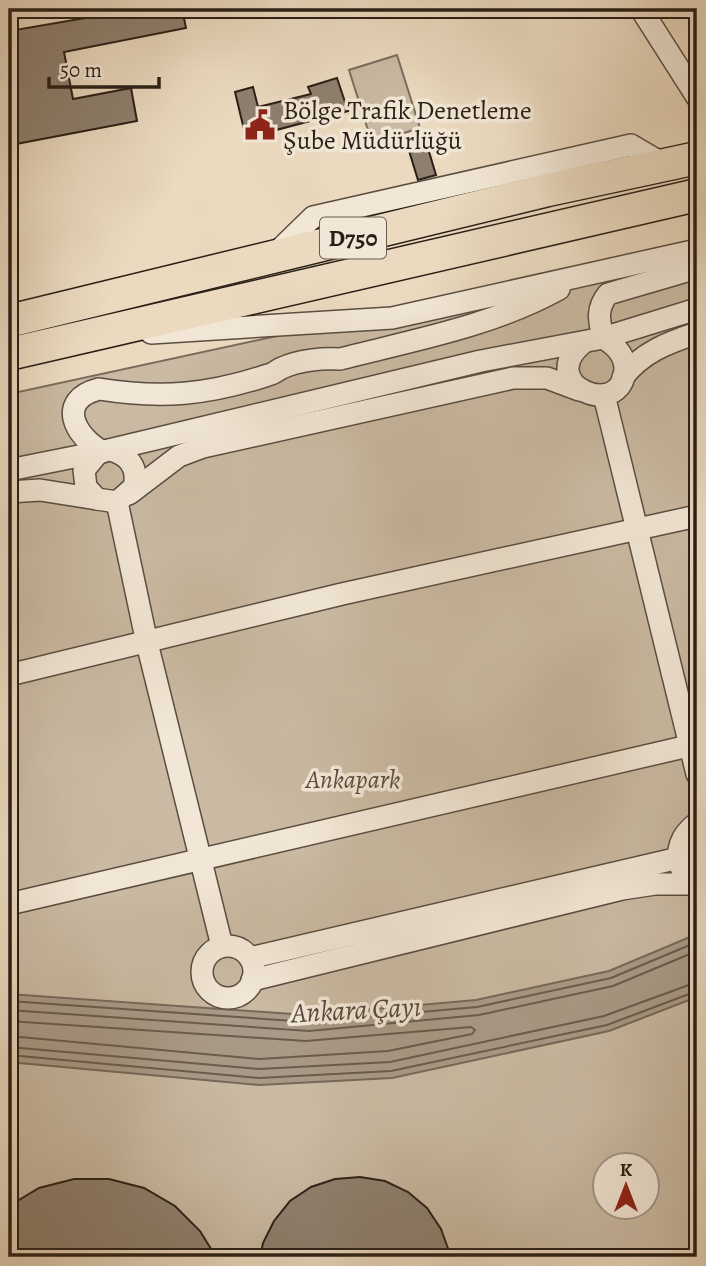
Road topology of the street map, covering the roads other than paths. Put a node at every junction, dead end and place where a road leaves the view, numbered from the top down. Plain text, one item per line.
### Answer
1 (641, 9) edge
2 (697, 97) edge
3 (697, 158) edge
4 (697, 195) edge
5 (697, 250) edge
6 (697, 268) edge
7 (584, 275) junction
8 (697, 278) edge
9 (655, 282) junction
10 (85, 304) junction
11 (697, 309) edge
12 (9, 314) edge
13 (9, 321) edge
14 (697, 333) edge
15 (79, 338) junction
16 (594, 340) junction
17 (9, 354) edge
18 (623, 377) junction
19 (579, 390) junction
20 (604, 394) junction
21 (103, 452) junction
22 (9, 470) edge
23 (9, 492) edge
24 (114, 498) junction
25 (697, 516) edge
26 (639, 530) junction
27 (147, 643) junction
28 (9, 675) edge
29 (694, 745) edge
30 (697, 774) edge
31 (697, 822) edge
32 (678, 858) junction
33 (201, 861) junction
34 (695, 885) edge
35 (9, 904) edge
36 (222, 946) junction
37 (251, 969) junction

1 - 2 street
3 - 10 highway, D750
4 - 15 highway, D750
5 - 7 street
6 - 9 street
7 - 15 street
7 - 21 street
8 - 9 street
9 - 16 street
10 - 12 highway
10 - 13 highway, D750
11 - 16 street
14 - 18 street
15 - 17 highway, D750
16 - 18 street
16 - 19 street
16 - 21 street
18 - 20 street
19 - 20 street
19 - 24 street
20 - 26 street
21 - 22 street
21 - 24 street
21 - 24 street
23 - 24 street
24 - 27 street
25 - 26 street
26 - 27 street
26 - 29 street
27 - 28 street
27 - 33 street
29 - 30 street
29 - 33 street
31 - 32 street
32 - 34 street
32 - 37 street
33 - 35 street
33 - 36 street
34 - 37 street
36 - 37 street
36 - 37 street

